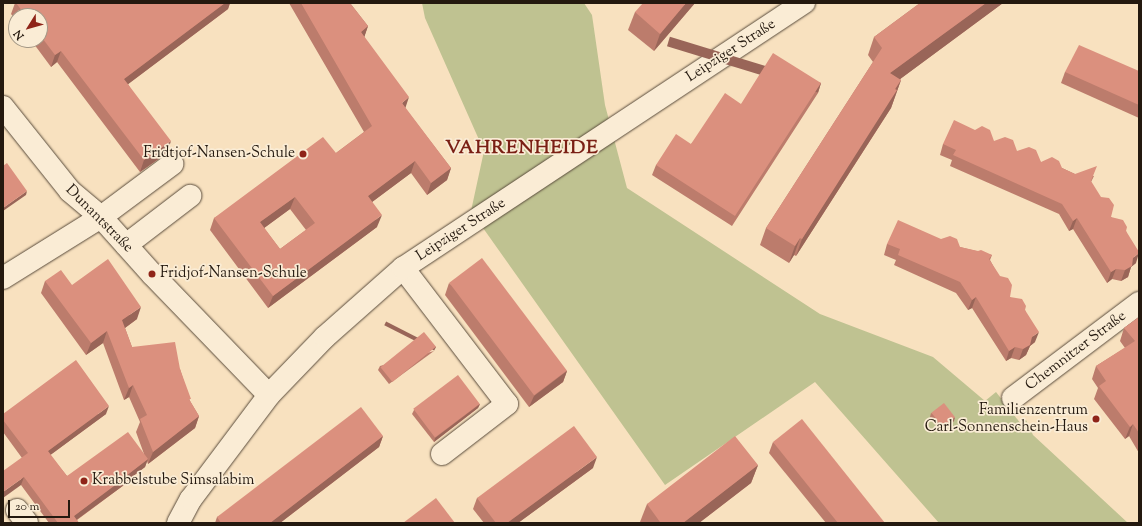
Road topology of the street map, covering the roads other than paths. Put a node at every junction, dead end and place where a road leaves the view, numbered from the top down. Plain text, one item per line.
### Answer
1 (804, 3) edge
2 (3, 107) edge
3 (172, 164) dead end
4 (190, 196) dead end
5 (101, 217) junction
6 (126, 245) junction
7 (403, 268) junction
8 (3, 278) edge
9 (1139, 303) edge
10 (269, 395) junction
11 (1013, 398) dead end
12 (442, 454) dead end
13 (178, 523) edge

1 - 7 street, Leipziger Straße
2 - 5 street, Dunantstraße
3 - 5 street
4 - 6 street
5 - 6 street, Dunantstraße
5 - 8 street
6 - 10 street, Dunantstraße
7 - 10 street, Leipziger Straße
7 - 12 street
9 - 11 street, Chemnitzer Straße
10 - 13 street, Leipziger Straße

